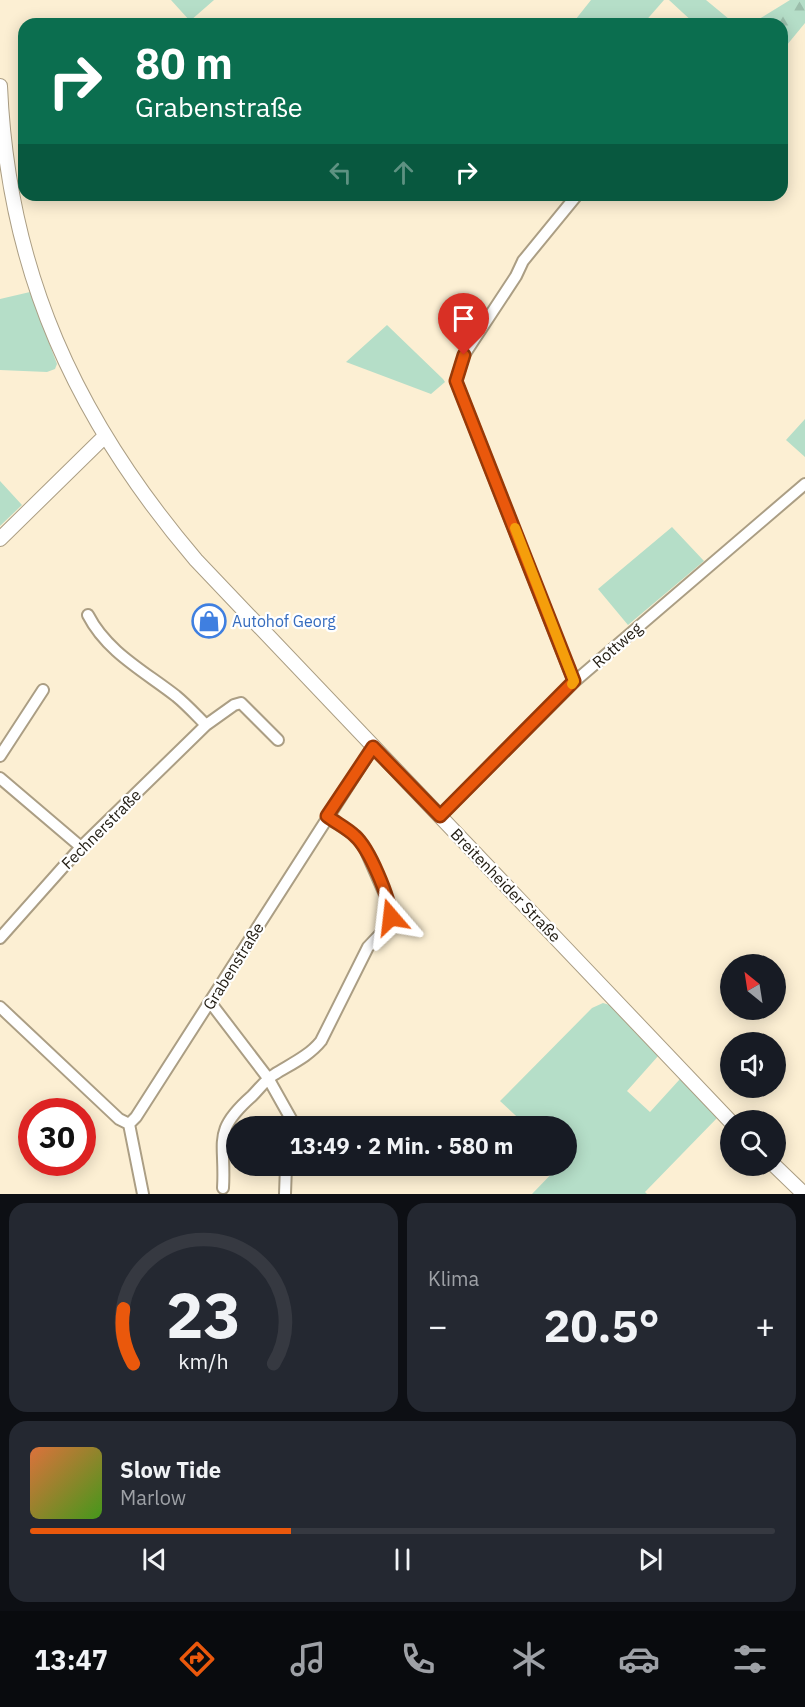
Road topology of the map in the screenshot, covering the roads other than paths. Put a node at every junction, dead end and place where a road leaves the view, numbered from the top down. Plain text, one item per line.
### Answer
1 (0, 86) edge
2 (572, 201) edge
3 (104, 437) junction
4 (805, 484) edge
5 (0, 539) edge
6 (88, 615) dead end
7 (574, 681) junction
8 (44, 690) dead end
9 (206, 725) junction
10 (279, 740) dead end
11 (373, 747) junction
12 (0, 756) edge
13 (0, 778) edge
14 (327, 816) junction
15 (440, 816) junction
16 (81, 847) junction
17 (0, 938) edge
18 (210, 1002) junction
19 (0, 1007) edge
20 (268, 1078) junction
21 (720, 1110) edge
22 (289, 1116) edge
23 (129, 1124) junction
24 (286, 1176) edge
25 (785, 1176) edge
26 (223, 1188) dead end
27 (143, 1194) edge
28 (285, 1194) edge
29 (804, 1194) edge

1 - 3 street, Breitenheider Straße
2 - 7 street
3 - 5 street
3 - 11 street, Breitenheider Straße
4 - 7 street, Rottweg
6 - 9 street
7 - 15 street, Rottweg
8 - 12 street
9 - 10 street, Fechnerstraße
9 - 16 street, Fechnerstraße
11 - 14 street, Grabenstraße
11 - 15 street, Breitenheider Straße
13 - 16 street
14 - 18 street, Grabenstraße
14 - 20 street
15 - 21 street, Breitenheider Straße
16 - 17 street, Fechnerstraße
18 - 20 street
18 - 23 street, Grabenstraße
19 - 23 street
20 - 22 street
20 - 26 street
23 - 27 street
24 - 28 street
25 - 29 street

